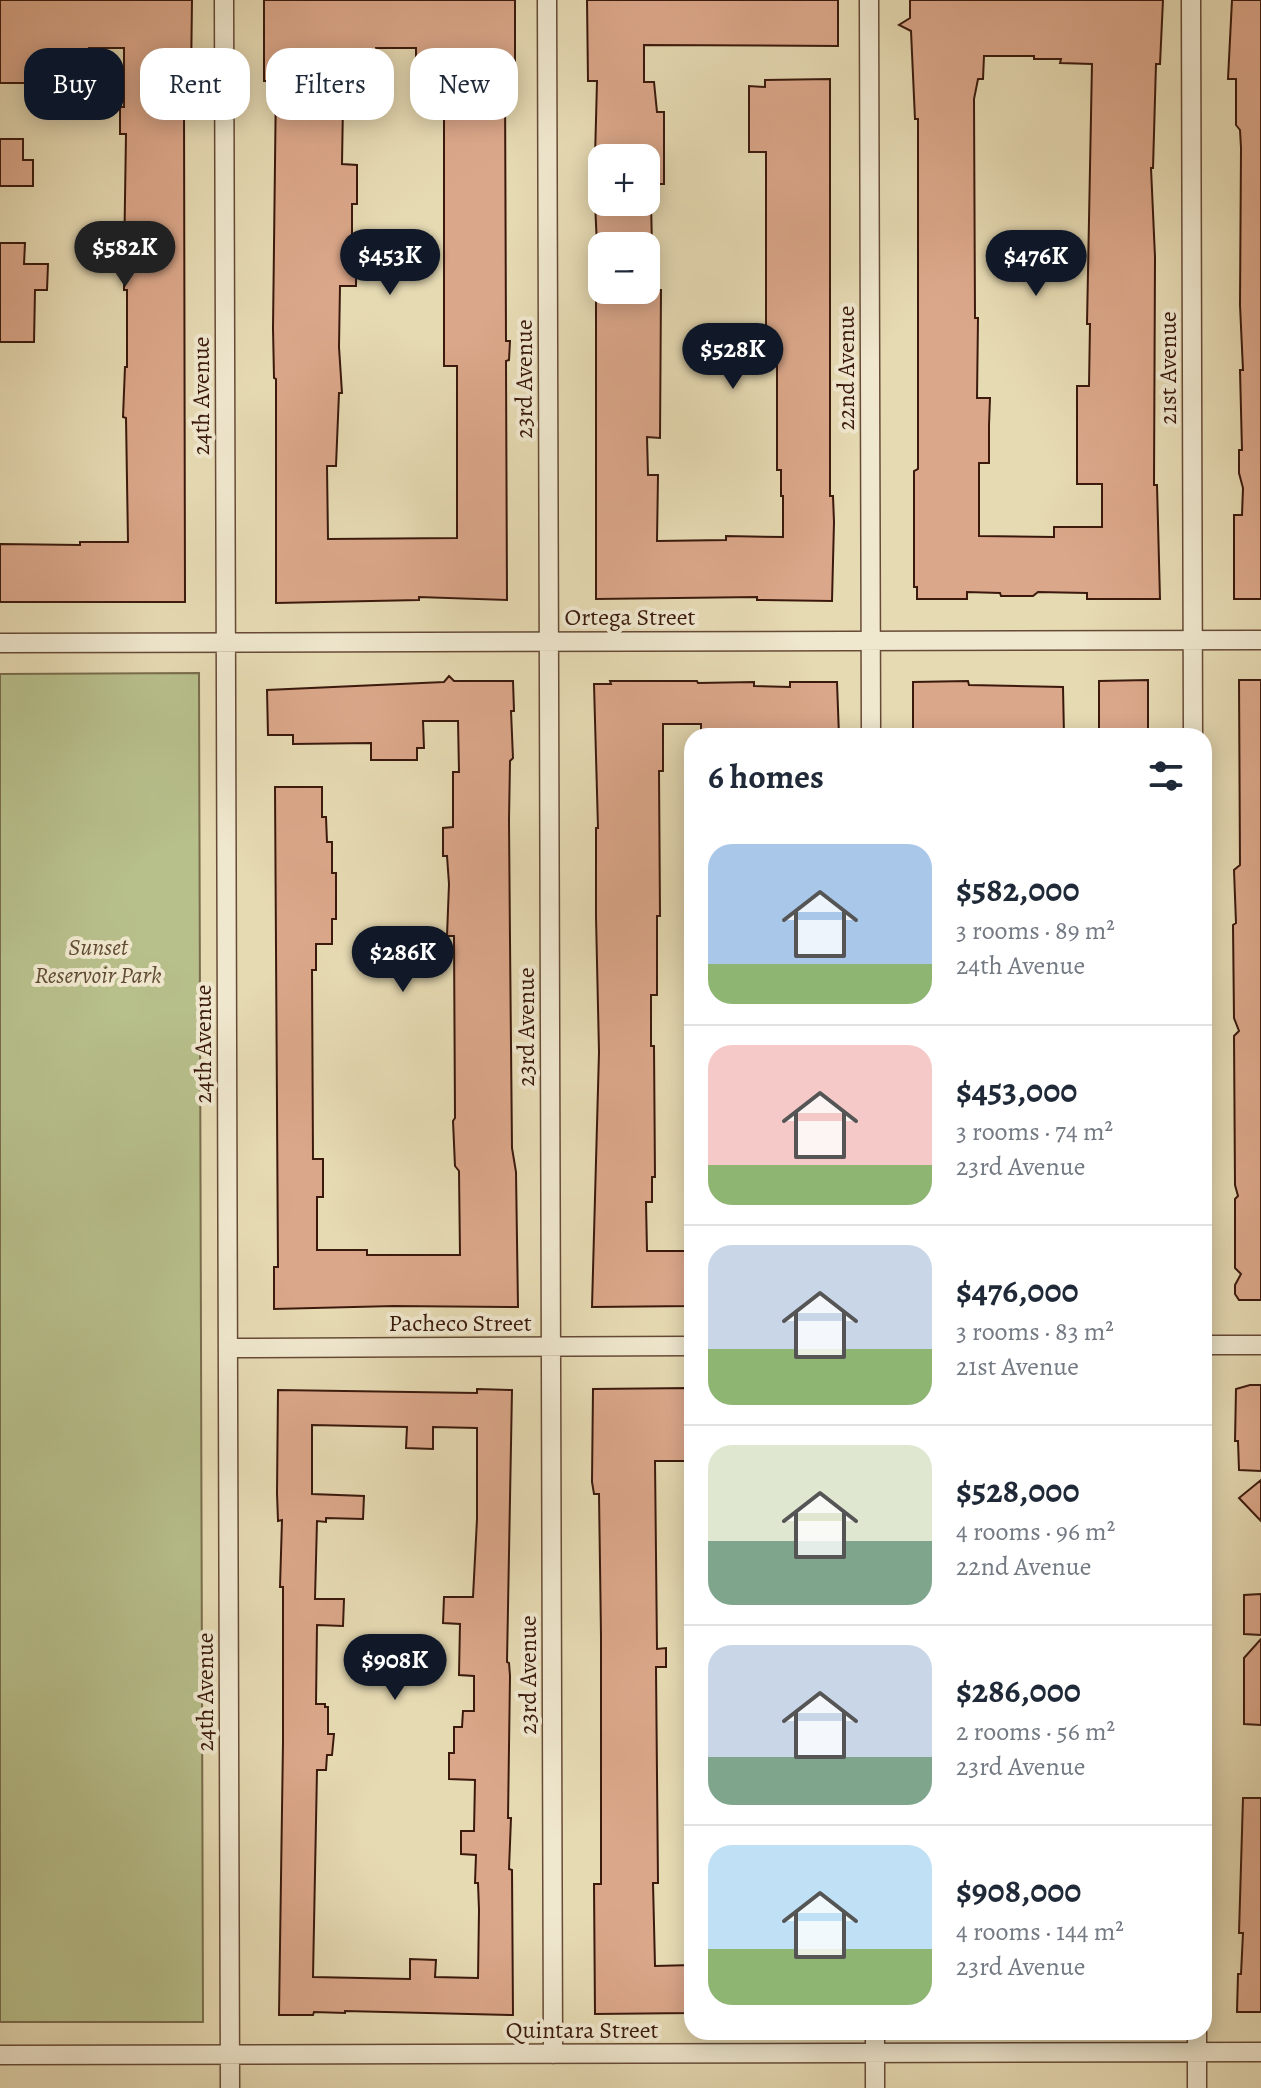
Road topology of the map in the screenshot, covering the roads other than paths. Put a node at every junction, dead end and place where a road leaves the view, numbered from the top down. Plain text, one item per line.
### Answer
1 (224, 0) edge
2 (547, 0) edge
3 (869, 0) edge
4 (1191, 0) edge
5 (1193, 640) junction
6 (1261, 640) edge
7 (871, 641) junction
8 (549, 642) junction
9 (0, 643) edge
10 (226, 643) junction
11 (871, 728) edge
12 (1193, 728) edge
13 (1212, 1345) edge
14 (1261, 1345) edge
15 (684, 1346) edge
16 (551, 1347) junction
17 (228, 1348) junction
18 (875, 2040) edge
19 (1197, 2040) edge
20 (1197, 2052) junction
21 (1261, 2052) edge
22 (875, 2053) junction
23 (553, 2054) junction
24 (0, 2055) edge
25 (230, 2055) junction
26 (230, 2088) edge
27 (875, 2088) edge
28 (1197, 2088) edge

1 - 10 street, 24th Avenue
2 - 8 street, 23rd Avenue
3 - 7 street, 22nd Avenue
4 - 5 street, 21st Avenue
5 - 6 street, Ortega Street
5 - 7 street, Ortega Street
5 - 12 street, 21st Avenue
7 - 8 street, Ortega Street
7 - 11 street, 22nd Avenue
8 - 10 street, Ortega Street
8 - 16 street, 23rd Avenue
9 - 10 street, Ortega Street
10 - 17 street, 24th Avenue
13 - 14 street
15 - 16 street, Pacheco Street
16 - 17 street, Pacheco Street
16 - 23 street, 23rd Avenue
17 - 25 street, 24th Avenue
18 - 22 street
19 - 20 street
20 - 21 street, Quintara Street
20 - 22 street, Quintara Street
20 - 28 street
22 - 23 street, Quintara Street
22 - 27 street
23 - 25 street, Quintara Street
24 - 25 street, Quintara Street
25 - 26 street, 24th Avenue

